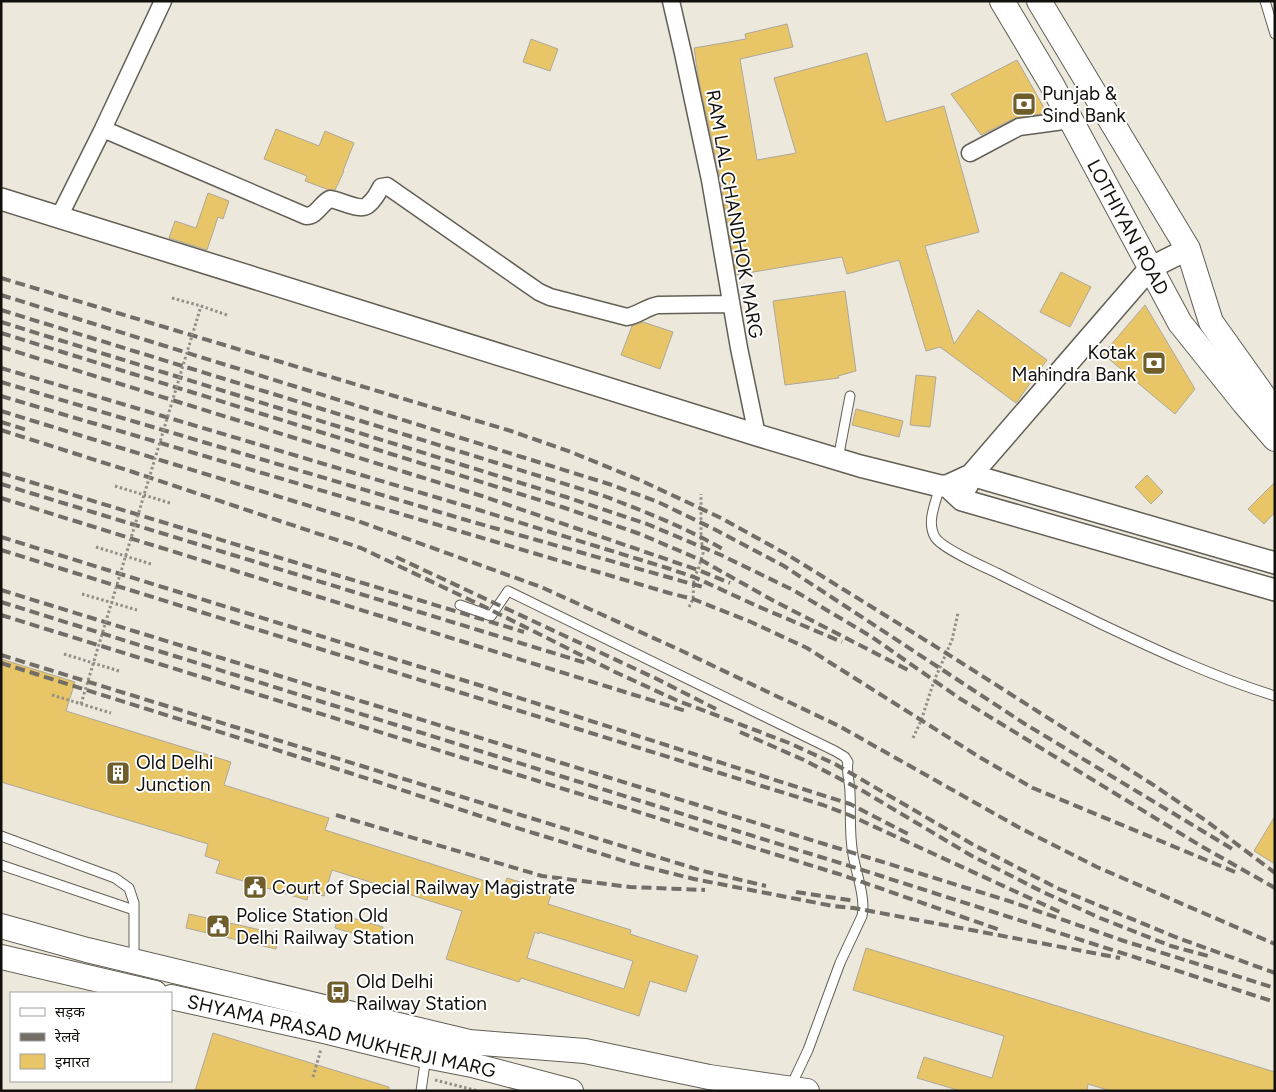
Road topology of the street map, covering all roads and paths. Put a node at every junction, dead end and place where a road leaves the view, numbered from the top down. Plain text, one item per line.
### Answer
1 (162, 1) edge
2 (671, 1) edge
3 (1002, 1) edge
4 (1039, 1) edge
5 (1265, 1) edge
6 (1275, 34) edge
7 (1071, 120) junction
8 (103, 129) junction
9 (970, 152) dead end
10 (1, 199) edge
11 (59, 217) junction
12 (1188, 249) junction
13 (1150, 268) junction
14 (172, 298) dead end
15 (731, 304) junction
16 (201, 306) junction
17 (227, 315) dead end
18 (850, 396) dead end
19 (1275, 412) edge
20 (757, 435) junction
21 (1275, 439) edge
22 (838, 459) junction
23 (971, 475) junction
24 (115, 486) dead end
25 (950, 491) junction
26 (144, 494) junction
27 (701, 494) dead end
28 (170, 503) dead end
29 (96, 547) dead end
30 (125, 556) junction
31 (1275, 563) edge
32 (151, 564) dead end
33 (1275, 590) edge
34 (82, 594) dead end
35 (111, 602) junction
36 (460, 605) dead end
37 (689, 607) dead end
38 (137, 610) dead end
39 (958, 613) dead end
40 (64, 654) dead end
41 (93, 663) junction
42 (119, 670) dead end
43 (52, 695) dead end
44 (1275, 696) edge
45 (81, 704) junction
46 (110, 712) dead end
47 (913, 738) dead end
48 (1, 836) edge
49 (1, 865) edge
50 (134, 910) junction
51 (1, 926) edge
52 (1, 957) edge
53 (134, 961) junction
54 (151, 992) edge
55 (172, 997) edge
56 (324, 1031) junction
57 (426, 1056) junction
58 (312, 1077) dead end
59 (708, 1084) edge
60 (736, 1086) edge
61 (795, 1090) edge
62 (421, 1091) edge
63 (571, 1091) edge

1 - 8 street
2 - 15 street, RAM LAL CHANDHOK MARG
3 - 7 main road, LOTHIYAN ROAD
4 - 12 main road, LOTHIYAN ROAD
5 - 6 lane
7 - 9 street
7 - 13 main road, LOTHIYAN ROAD
8 - 11 street
8 - 15 street
10 - 11 street
11 - 20 street
12 - 13 street
12 - 19 main road, LOTHIYAN ROAD
13 - 21 main road, LOTHIYAN ROAD
13 - 23 street
14 - 16 path
15 - 20 street, RAM LAL CHANDHOK MARG
16 - 17 path
16 - 26 path, bridge
18 - 22 lane
20 - 22 street
22 - 25 street
23 - 25 street
23 - 31 street
24 - 26 path
25 - 33 street
25 - 44 lane
26 - 28 path
26 - 30 path, bridge
27 - 37 path
29 - 30 path
30 - 32 path
30 - 35 path, bridge
34 - 35 path
35 - 38 path
35 - 41 path, bridge
36 - 61 lane
39 - 47 path
40 - 41 path
41 - 42 path
41 - 45 path, bridge
43 - 45 path
45 - 46 path
48 - 50 lane
49 - 50 lane
50 - 53 lane
51 - 53 main road, SHYAMA PRASAD MUKHERJI MARG
52 - 54 main road
53 - 59 main road, SHYAMA PRASAD MUKHERJI MARG
55 - 56 main road, SHYAMA PRASAD MUKHERJI MARG
56 - 57 main road, SHYAMA PRASAD MUKHERJI MARG
56 - 58 path
57 - 62 lane
57 - 63 main road, SHYAMA PRASAD MUKHERJI MARG
59 - 60 main road, SHYAMA PRASAD MUKHERJI MARG
60 - 61 main road, SHYAMA PRASAD MUKHERJI MARG

